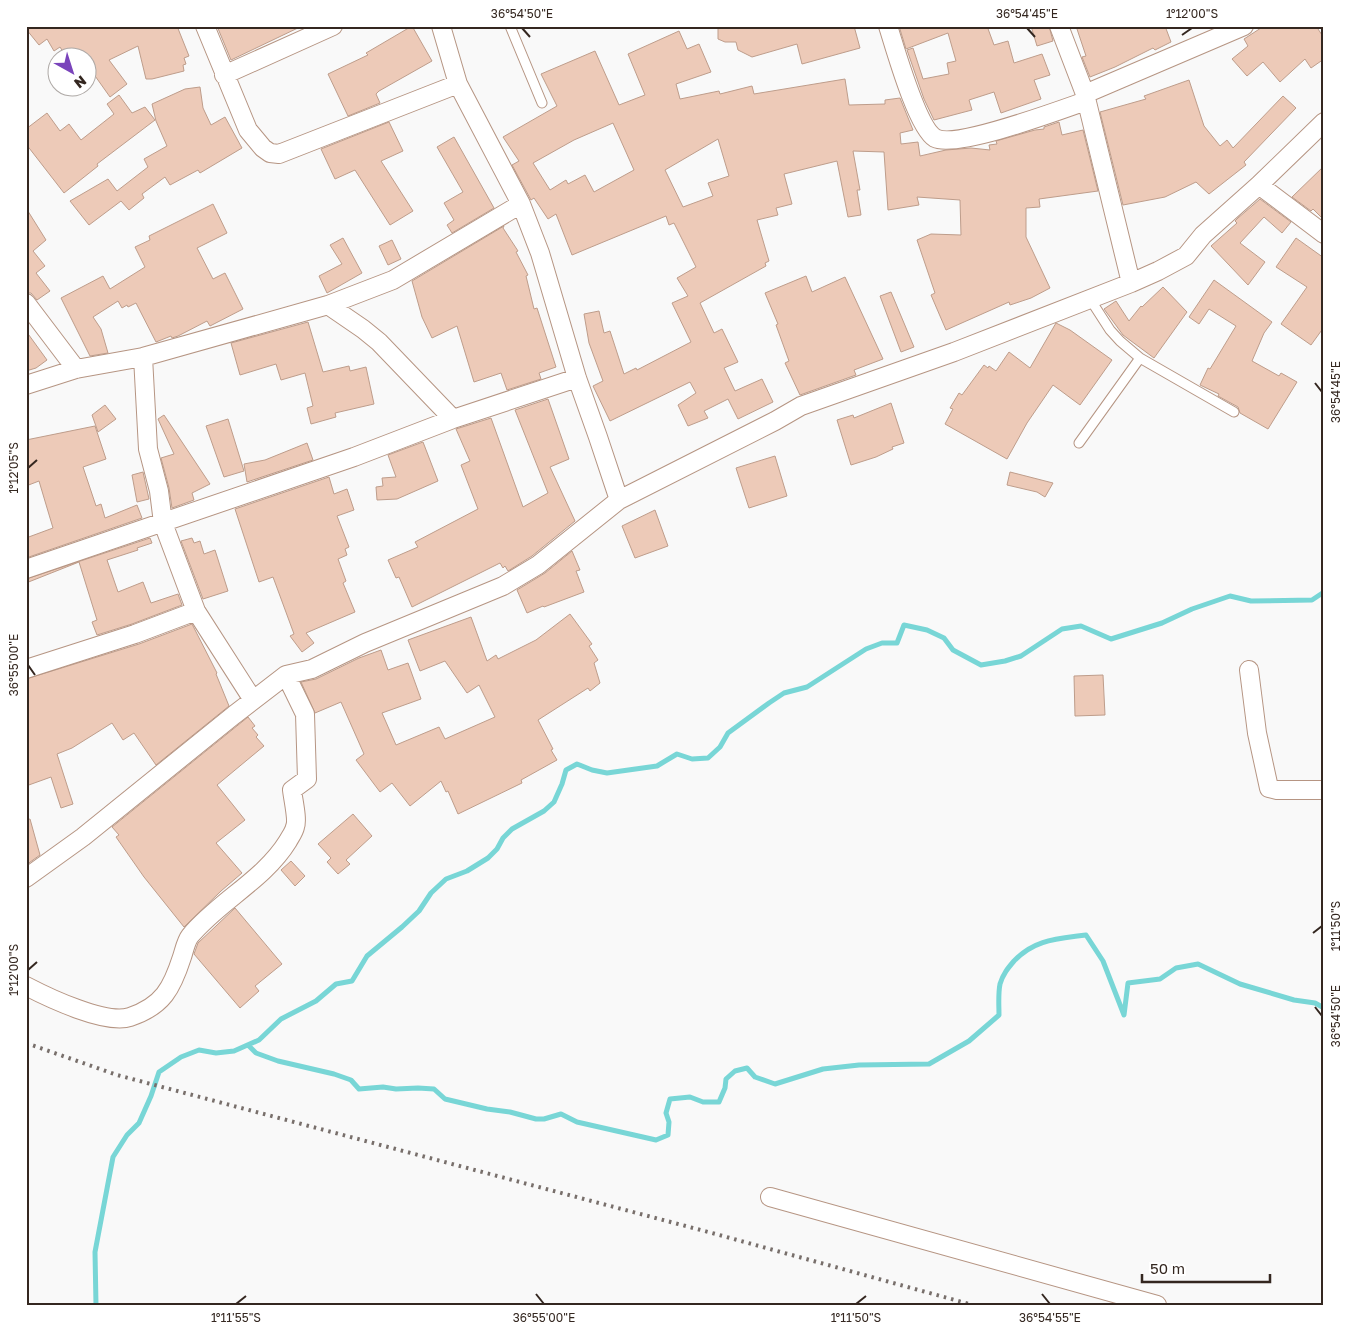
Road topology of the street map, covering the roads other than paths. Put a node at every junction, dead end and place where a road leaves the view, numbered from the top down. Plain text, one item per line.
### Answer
1 (205, 26) edge
2 (332, 26) edge
3 (441, 26) edge
4 (510, 26) edge
5 (888, 26) edge
6 (1059, 26) edge
7 (1244, 26) edge
8 (224, 75) junction
9 (458, 84) junction
10 (1085, 97) junction
11 (542, 103) dead end
12 (1324, 122) edge
13 (1259, 186) junction
14 (521, 204) junction
15 (1324, 234) edge
16 (1131, 283) junction
17 (1090, 299) junction
18 (26, 303) edge
19 (328, 305) junction
20 (143, 357) junction
21 (1140, 358) junction
22 (76, 369) junction
23 (577, 378) junction
24 (26, 385) edge
25 (1234, 412) dead end
26 (453, 419) junction
27 (1079, 443) dead end
28 (619, 500) junction
29 (163, 523) junction
30 (26, 568) edge
31 (196, 611) junction
32 (26, 669) edge
33 (1249, 670) dead end
34 (286, 676) junction
35 (253, 700) junction
36 (1324, 790) edge
37 (26, 878) edge
38 (26, 986) edge
39 (770, 1197) dead end
40 (1157, 1305) edge

1 - 8 street
2 - 8 street
3 - 9 street
4 - 11 lane
5 - 10 street
6 - 10 street
7 - 10 street
8 - 9 street
9 - 14 street
10 - 16 street
12 - 13 street
13 - 15 street
13 - 16 street
14 - 19 street
14 - 23 street
16 - 17 street
17 - 21 lane
17 - 28 street
18 - 22 street
19 - 20 street
19 - 26 street
20 - 22 street
20 - 29 street
21 - 25 lane
21 - 27 lane
22 - 24 street
23 - 26 street
23 - 28 street
26 - 29 street
28 - 34 street
29 - 30 street
29 - 31 street
31 - 32 street
31 - 35 street
33 - 36 street
34 - 35 street
34 - 38 street
35 - 37 street
39 - 40 street

